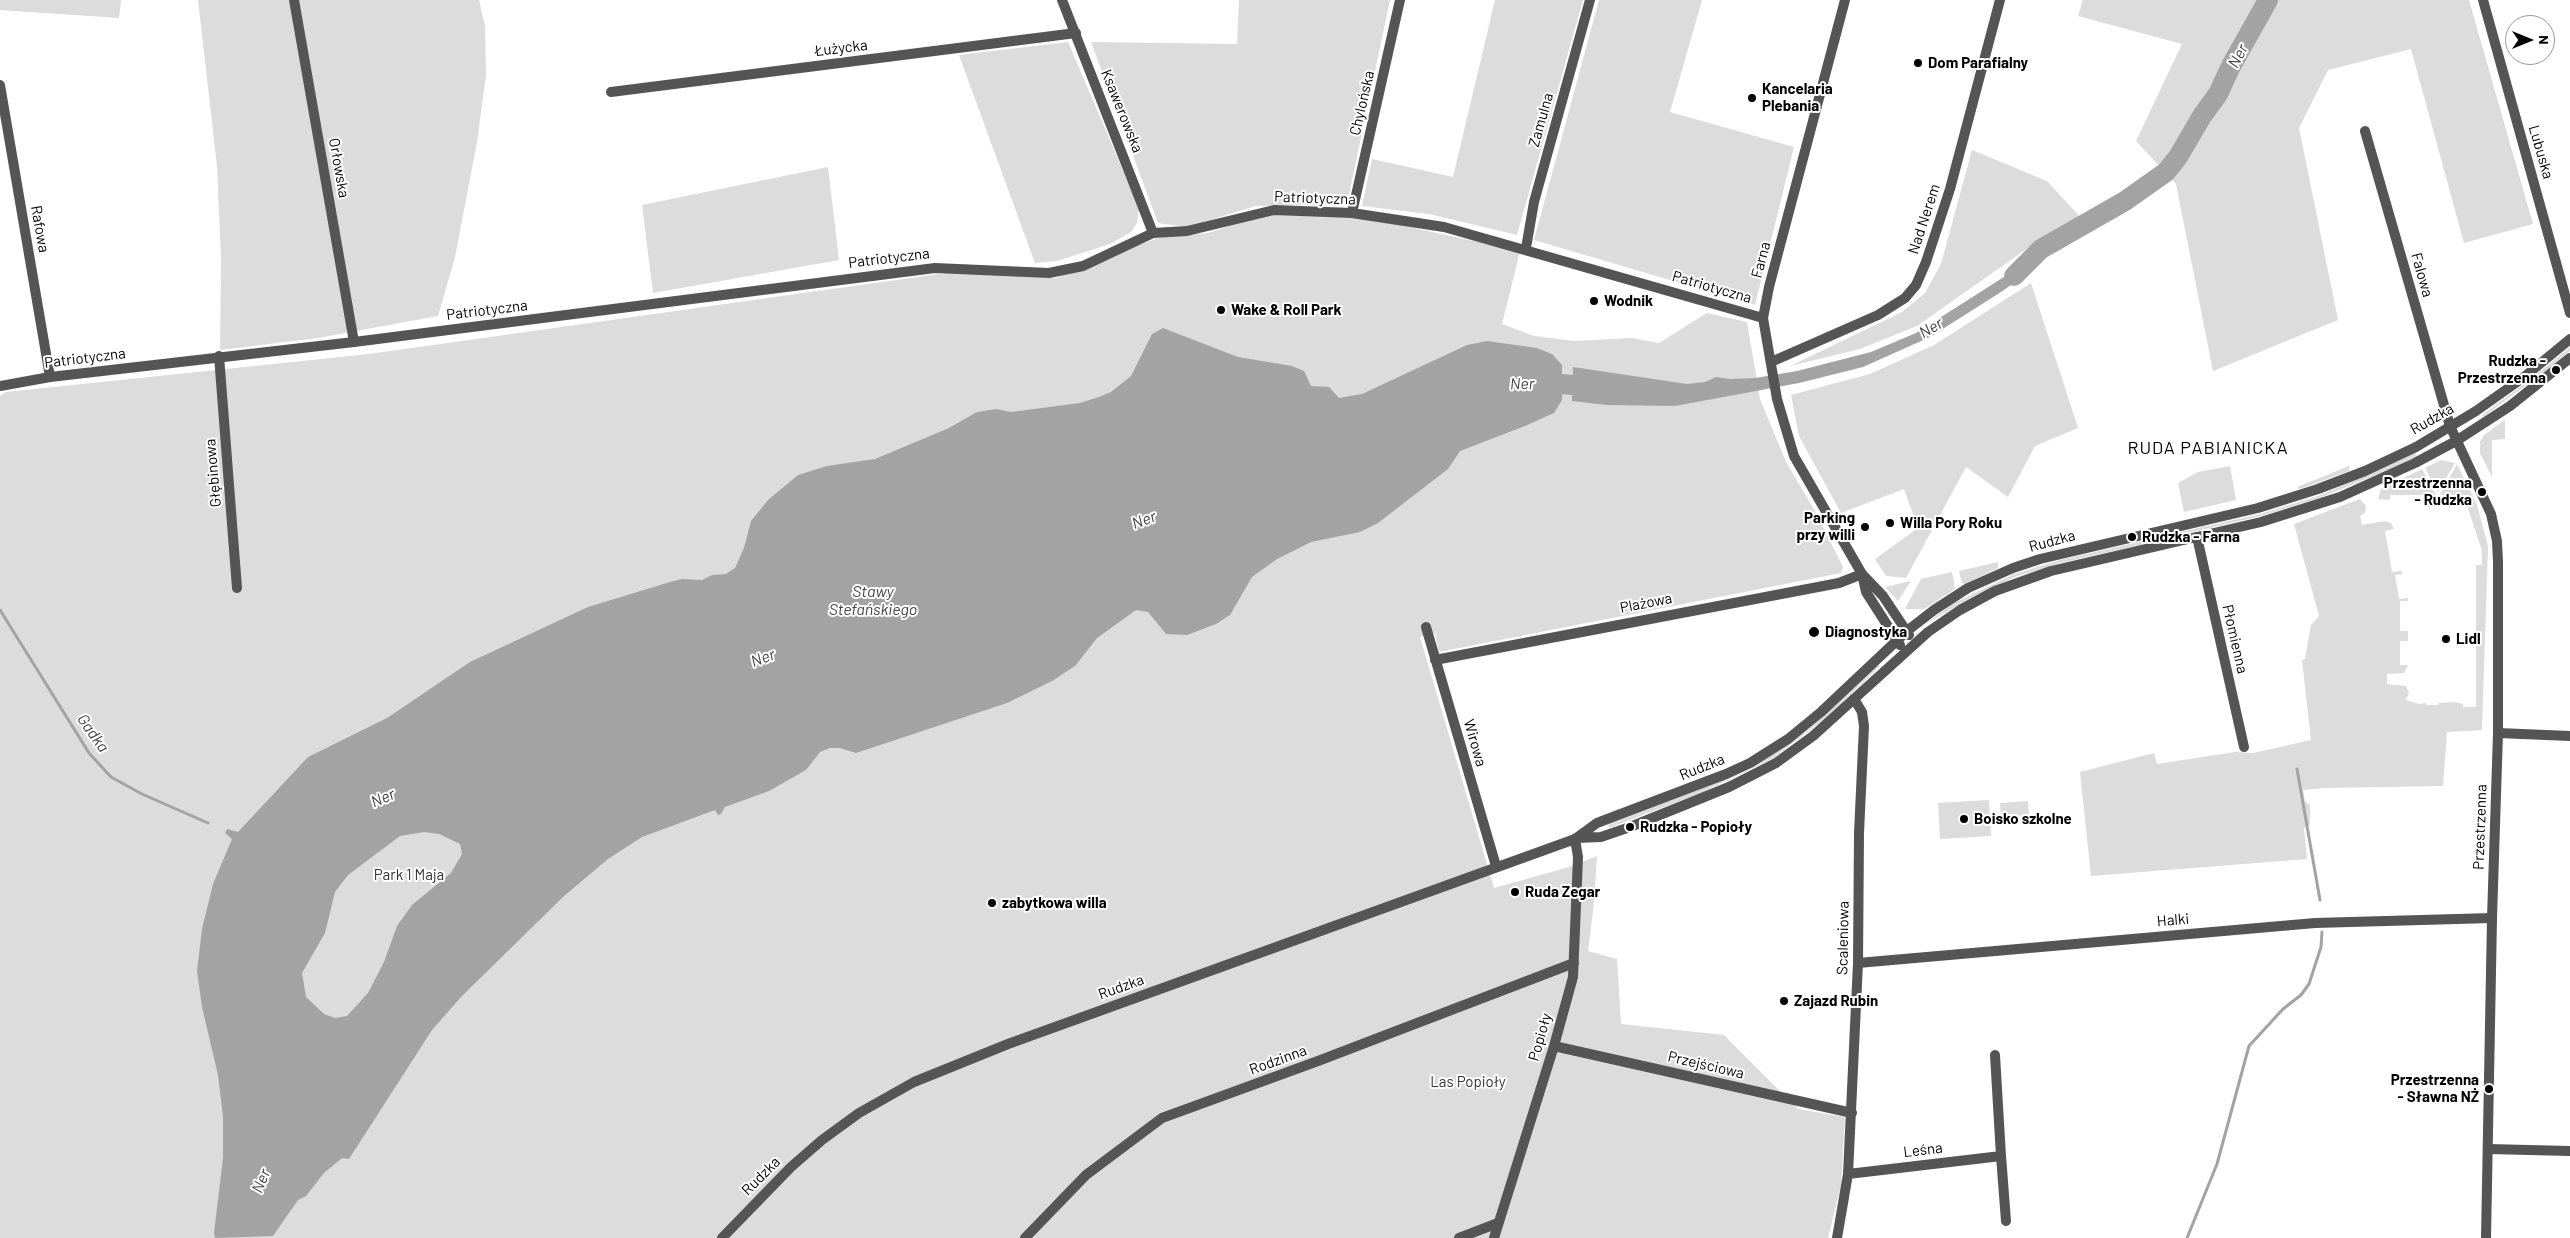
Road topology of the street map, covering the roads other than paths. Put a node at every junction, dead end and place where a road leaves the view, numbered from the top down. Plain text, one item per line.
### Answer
1 (294, 0) edge
2 (1062, 0) edge
3 (1400, 0) edge
4 (1590, 0) edge
5 (1845, 0) edge
6 (2000, 0) edge
7 (2483, 0) edge
8 (1076, 33) junction
9 (0, 86) edge
10 (611, 92) dead end
11 (2365, 131) dead end
12 (1352, 213) junction
13 (1153, 233) junction
14 (1526, 248) junction
15 (2570, 313) edge
16 (1764, 318) junction
17 (2570, 339) edge
18 (354, 342) junction
19 (219, 356) junction
20 (2570, 358) edge
21 (1772, 366) junction
22 (50, 377) junction
23 (0, 386) edge
24 (2450, 426) junction
25 (2456, 440) junction
26 (2197, 538) junction
27 (1862, 574) junction
28 (237, 588) dead end
29 (1426, 627) dead end
30 (1907, 631) junction
31 (1897, 640) junction
32 (1915, 642) junction
33 (1905, 652) junction
34 (1435, 660) junction
35 (1854, 699) junction
36 (2498, 733) junction
37 (2570, 736) edge
38 (2244, 747) dead end
39 (1575, 838) junction
40 (1496, 866) junction
41 (2492, 918) junction
42 (1574, 963) junction
43 (1858, 963) junction
44 (1554, 1046) junction
45 (1995, 1055) dead end
46 (1852, 1113) junction
47 (2488, 1148) junction
48 (2570, 1151) edge
49 (2001, 1156) junction
50 (1848, 1174) junction
51 (2006, 1221) dead end
52 (1498, 1223) junction
53 (722, 1238) edge
54 (1025, 1238) edge
55 (1460, 1238) edge
56 (1494, 1238) edge
57 (1837, 1238) edge
58 (2486, 1238) edge

1 - 18 street, Orłowska
2 - 8 street, Ksawerowska
3 - 12 street, Chylońska
4 - 14 street, Zamulna
5 - 16 street, Farna
6 - 21 street, Nad Nerem
7 - 15 street, Lubuska
8 - 10 street, Łużycka
8 - 13 street, Ksawerowska
9 - 22 street, Rafowa
11 - 24 street, Falowa
12 - 13 street, Patriotyczna
12 - 14 street, Patriotyczna
13 - 18 street, Patriotyczna
14 - 16 street, Patriotyczna
16 - 21 street, Farna
17 - 24 street, Rudzka
18 - 19 street, Patriotyczna
19 - 22 street, Patriotyczna
19 - 28 street, Głębinowa
20 - 25 street, Rudzka
21 - 27 street, Farna
22 - 23 street, Patriotyczna
24 - 25 street, Przestrzenna
24 - 30 street, Rudzka
25 - 26 street, Rudzka
25 - 36 street, Przestrzenna
26 - 32 street, Rudzka
26 - 38 street, Płomienna
27 - 30 street, Farna
27 - 31 street, Farna
27 - 34 street, Plażowa
29 - 34 street, Wirowa
30 - 31 street, Rudzka
30 - 32 street, Farna
31 - 33 street, Farna
31 - 39 street, Rudzka
32 - 33 street, Rudzka
33 - 35 street, Rudzka
34 - 40 street, Wirowa
35 - 39 street, Rudzka
35 - 43 street, Scaleniowa
36 - 37 street
36 - 41 street, Przestrzenna
39 - 40 street, Rudzka
39 - 42 street, Popioły
40 - 53 street, Rudzka
41 - 43 street, Halki
41 - 47 street, Przestrzenna
42 - 44 street, Popioły
42 - 54 street, Rodzinna
43 - 46 street, Scaleniowa
44 - 46 street, Przejściowa
44 - 52 street, Popioły
45 - 49 street
46 - 50 street, Scaleniowa
47 - 48 street
47 - 58 street, Przestrzenna
49 - 50 street, Leśna
49 - 51 street
50 - 57 street, Scaleniowa
52 - 55 street
52 - 56 street, Popioły

